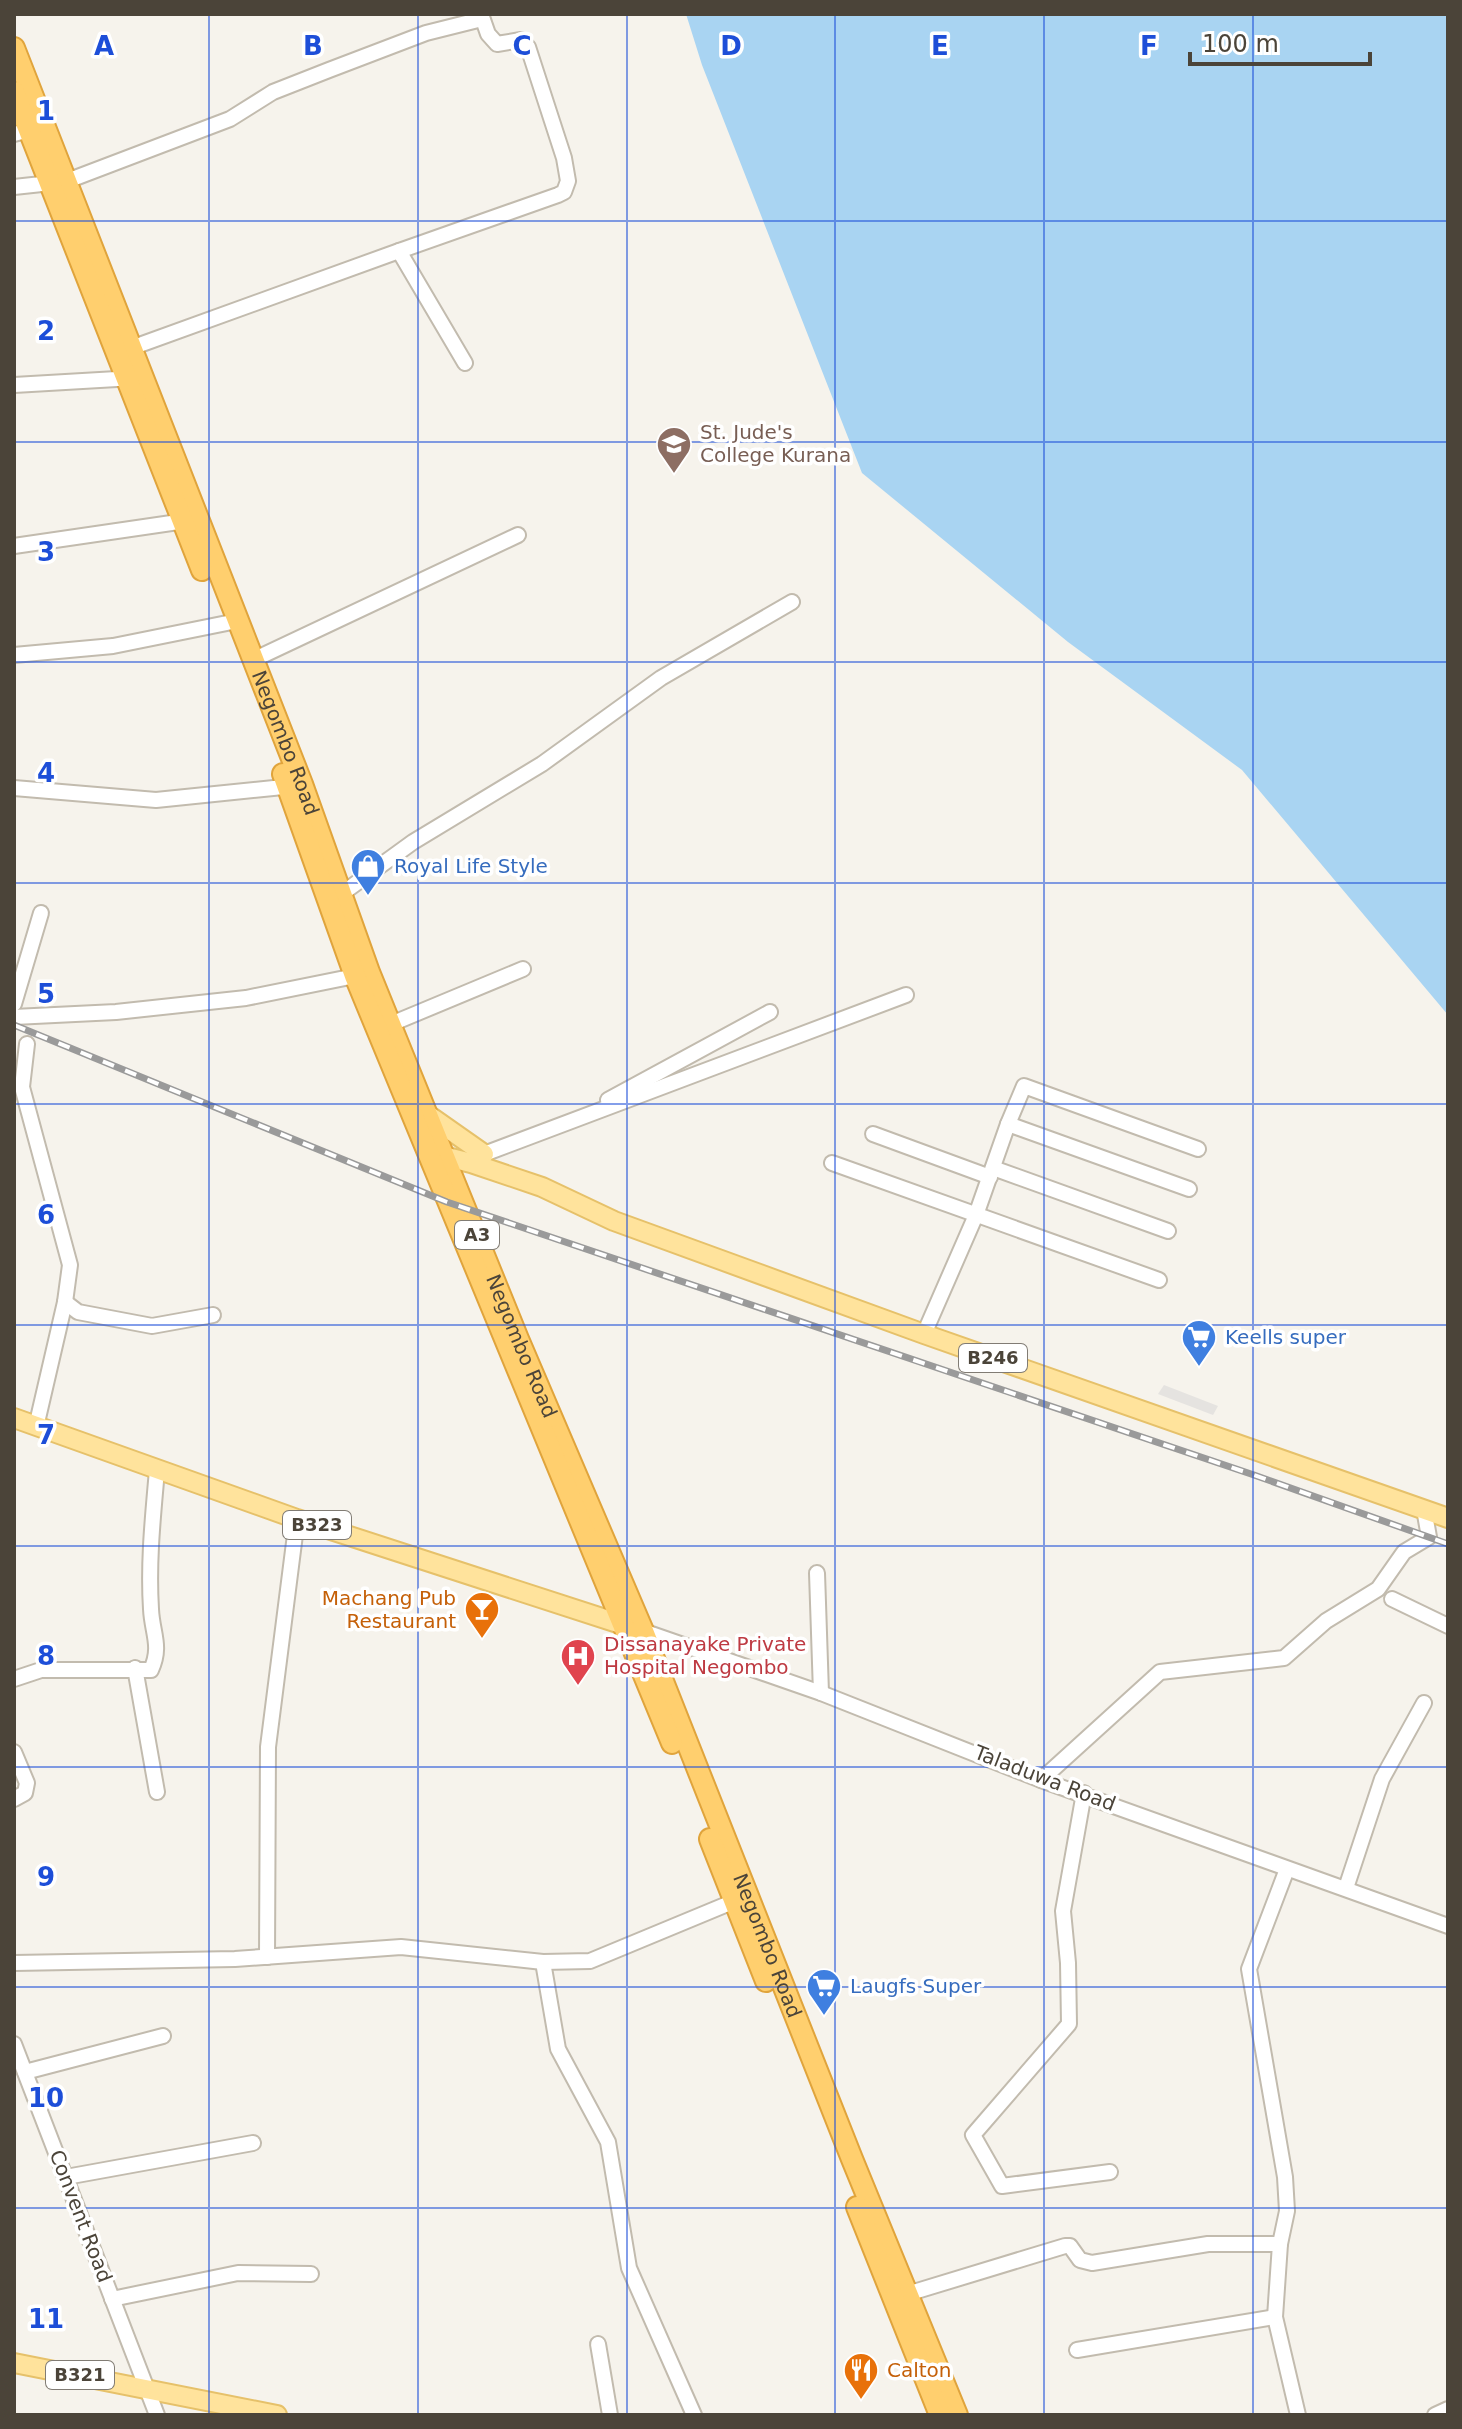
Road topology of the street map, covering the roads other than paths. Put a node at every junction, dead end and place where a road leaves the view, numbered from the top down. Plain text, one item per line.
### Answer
1 (482, 16) edge
2 (14, 48) edge
3 (14, 92) edge
4 (22, 132) edge
5 (59, 182) junction
6 (14, 187) edge
7 (399, 251) junction
8 (131, 348) junction
9 (465, 363) dead end
10 (135, 378) junction
11 (14, 385) edge
12 (190, 520) junction
13 (518, 535) dead end
14 (14, 546) edge
15 (792, 602) dead end
16 (231, 623) junction
17 (14, 655) edge
18 (253, 660) junction
19 (295, 785) junction
20 (14, 788) edge
21 (340, 895) junction
22 (41, 913) dead end
23 (523, 969) dead end
24 (355, 976) junction
25 (906, 995) dead end
26 (14, 1004) edge
27 (770, 1012) dead end
28 (14, 1017) edge
29 (391, 1024) junction
30 (27, 1044) dead end
31 (427, 1114) junction
32 (1008, 1124) junction
33 (562, 1125) junction
34 (873, 1134) dead end
35 (1198, 1149) dead end
36 (434, 1150) junction
37 (484, 1154) junction
38 (832, 1163) dead end
39 (495, 1171) junction
40 (991, 1173) junction
41 (457, 1185) junction
42 (542, 1187) junction
43 (1189, 1189) dead end
44 (976, 1215) junction
45 (1168, 1231) dead end
46 (1159, 1280) dead end
47 (65, 1302) junction
48 (213, 1315) dead end
49 (924, 1334) junction
50 (14, 1418) edge
51 (36, 1427) junction
52 (157, 1470) junction
53 (1424, 1509) junction
54 (1448, 1518) edge
55 (297, 1519) junction
56 (817, 1573) dead end
57 (1392, 1599) dead end
58 (1448, 1626) edge
59 (633, 1628) junction
60 (135, 1668) junction
61 (14, 1679) edge
62 (821, 1693) junction
63 (1424, 1703) dead end
64 (14, 1752) edge
65 (1041, 1780) junction
66 (157, 1792) dead end
67 (1084, 1793) junction
68 (14, 1799) edge
69 (1287, 1869) junction
70 (1346, 1888) junction
71 (740, 1899) junction
72 (1448, 1926) edge
73 (267, 1957) junction
74 (543, 1962) junction
75 (14, 1963) edge
76 (163, 2036) dead end
77 (14, 2044) edge
78 (25, 2072) junction
79 (253, 2143) dead end
80 (1110, 2172) dead end
81 (66, 2177) junction
82 (1280, 2244) junction
83 (311, 2274) dead end
84 (907, 2294) junction
85 (112, 2299) junction
86 (1275, 2317) junction
87 (598, 2344) dead end
88 (1077, 2350) dead end
89 (14, 2363) edge
90 (146, 2388) junction
91 (1448, 2409) edge
92 (157, 2415) edge
93 (277, 2415) edge
94 (610, 2415) edge
95 (694, 2415) edge
96 (940, 2415) edge
97 (957, 2415) edge
98 (1298, 2415) edge
99 (1435, 2415) edge

1 - 5 street
1 - 7 street
2 - 5 highway, Negombo Road / A3
3 - 4 highway, Negombo Road / A3
4 - 5 highway, Negombo Road / A3
5 - 6 street
5 - 8 highway, Negombo Road / A3
5 - 10 highway, Negombo Road / A3
7 - 8 street
7 - 9 street
8 - 10 highway, Negombo Road / A3
10 - 11 street
10 - 12 highway, Negombo Road / A3
12 - 14 street
12 - 16 highway, Negombo Road / A3
13 - 18 street
15 - 21 street
16 - 17 street
16 - 18 highway, Negombo Road / A3
16 - 19 highway, Negombo Road / A3
18 - 19 highway, Negombo Road / A3
19 - 20 street
19 - 21 highway, Negombo Road / A3
19 - 24 highway, Negombo Road / A3
21 - 29 highway, Negombo Road / A3
22 - 26 street
23 - 29 street
24 - 28 street
24 - 36 highway, Negombo Road / A3
25 - 33 street
27 - 33 street
29 - 31 highway, Negombo Road / A3
30 - 47 street
31 - 36 highway, Negombo Road / A3
31 - 37 main road
32 - 35 street
32 - 40 street
32 - 43 street
33 - 37 street
34 - 40 street
36 - 37 main road, B246
36 - 39 main road, B246
36 - 41 highway, Negombo Road / A3
36 - 59 highway, Negombo Road / A3
37 - 42 main road, B246
38 - 44 street
39 - 41 main road
39 - 42 main road, B246
40 - 44 street
40 - 45 street
41 - 59 highway, Negombo Road / A3
42 - 49 main road, B246
44 - 46 street
44 - 49 street
47 - 48 street
47 - 51 street
49 - 53 main road, B246
50 - 51 main road, B323
51 - 52 main road, B323
52 - 55 main road, B323
52 - 60 street
53 - 54 main road, B246
53 - 65 street
55 - 59 main road, B323
55 - 73 street
56 - 62 street
57 - 58 street
59 - 62 street, Taladuwa Road
59 - 71 highway, Negombo Road / A3
60 - 61 street
60 - 66 street
62 - 65 street, Taladuwa Road
63 - 70 street
64 - 68 street
65 - 67 street, Taladuwa Road
67 - 69 street, Taladuwa Road
67 - 80 street
69 - 70 street, Taladuwa Road
69 - 82 street
70 - 72 street, Taladuwa Road
71 - 74 street
71 - 84 highway, Negombo Road / A3
71 - 96 highway, Negombo Road / A3
73 - 74 street
73 - 75 street
74 - 95 street
76 - 78 street
77 - 78 street, Convent Road
78 - 81 street, Convent Road
79 - 81 street
81 - 85 street, Convent Road
82 - 84 street
82 - 86 street
83 - 85 street
84 - 97 highway, Negombo Road / A3
85 - 90 street, Convent Road
86 - 88 street
86 - 98 street
87 - 94 street
89 - 90 main road, B321
90 - 92 street, Convent Road
90 - 93 main road, B321
91 - 99 street

